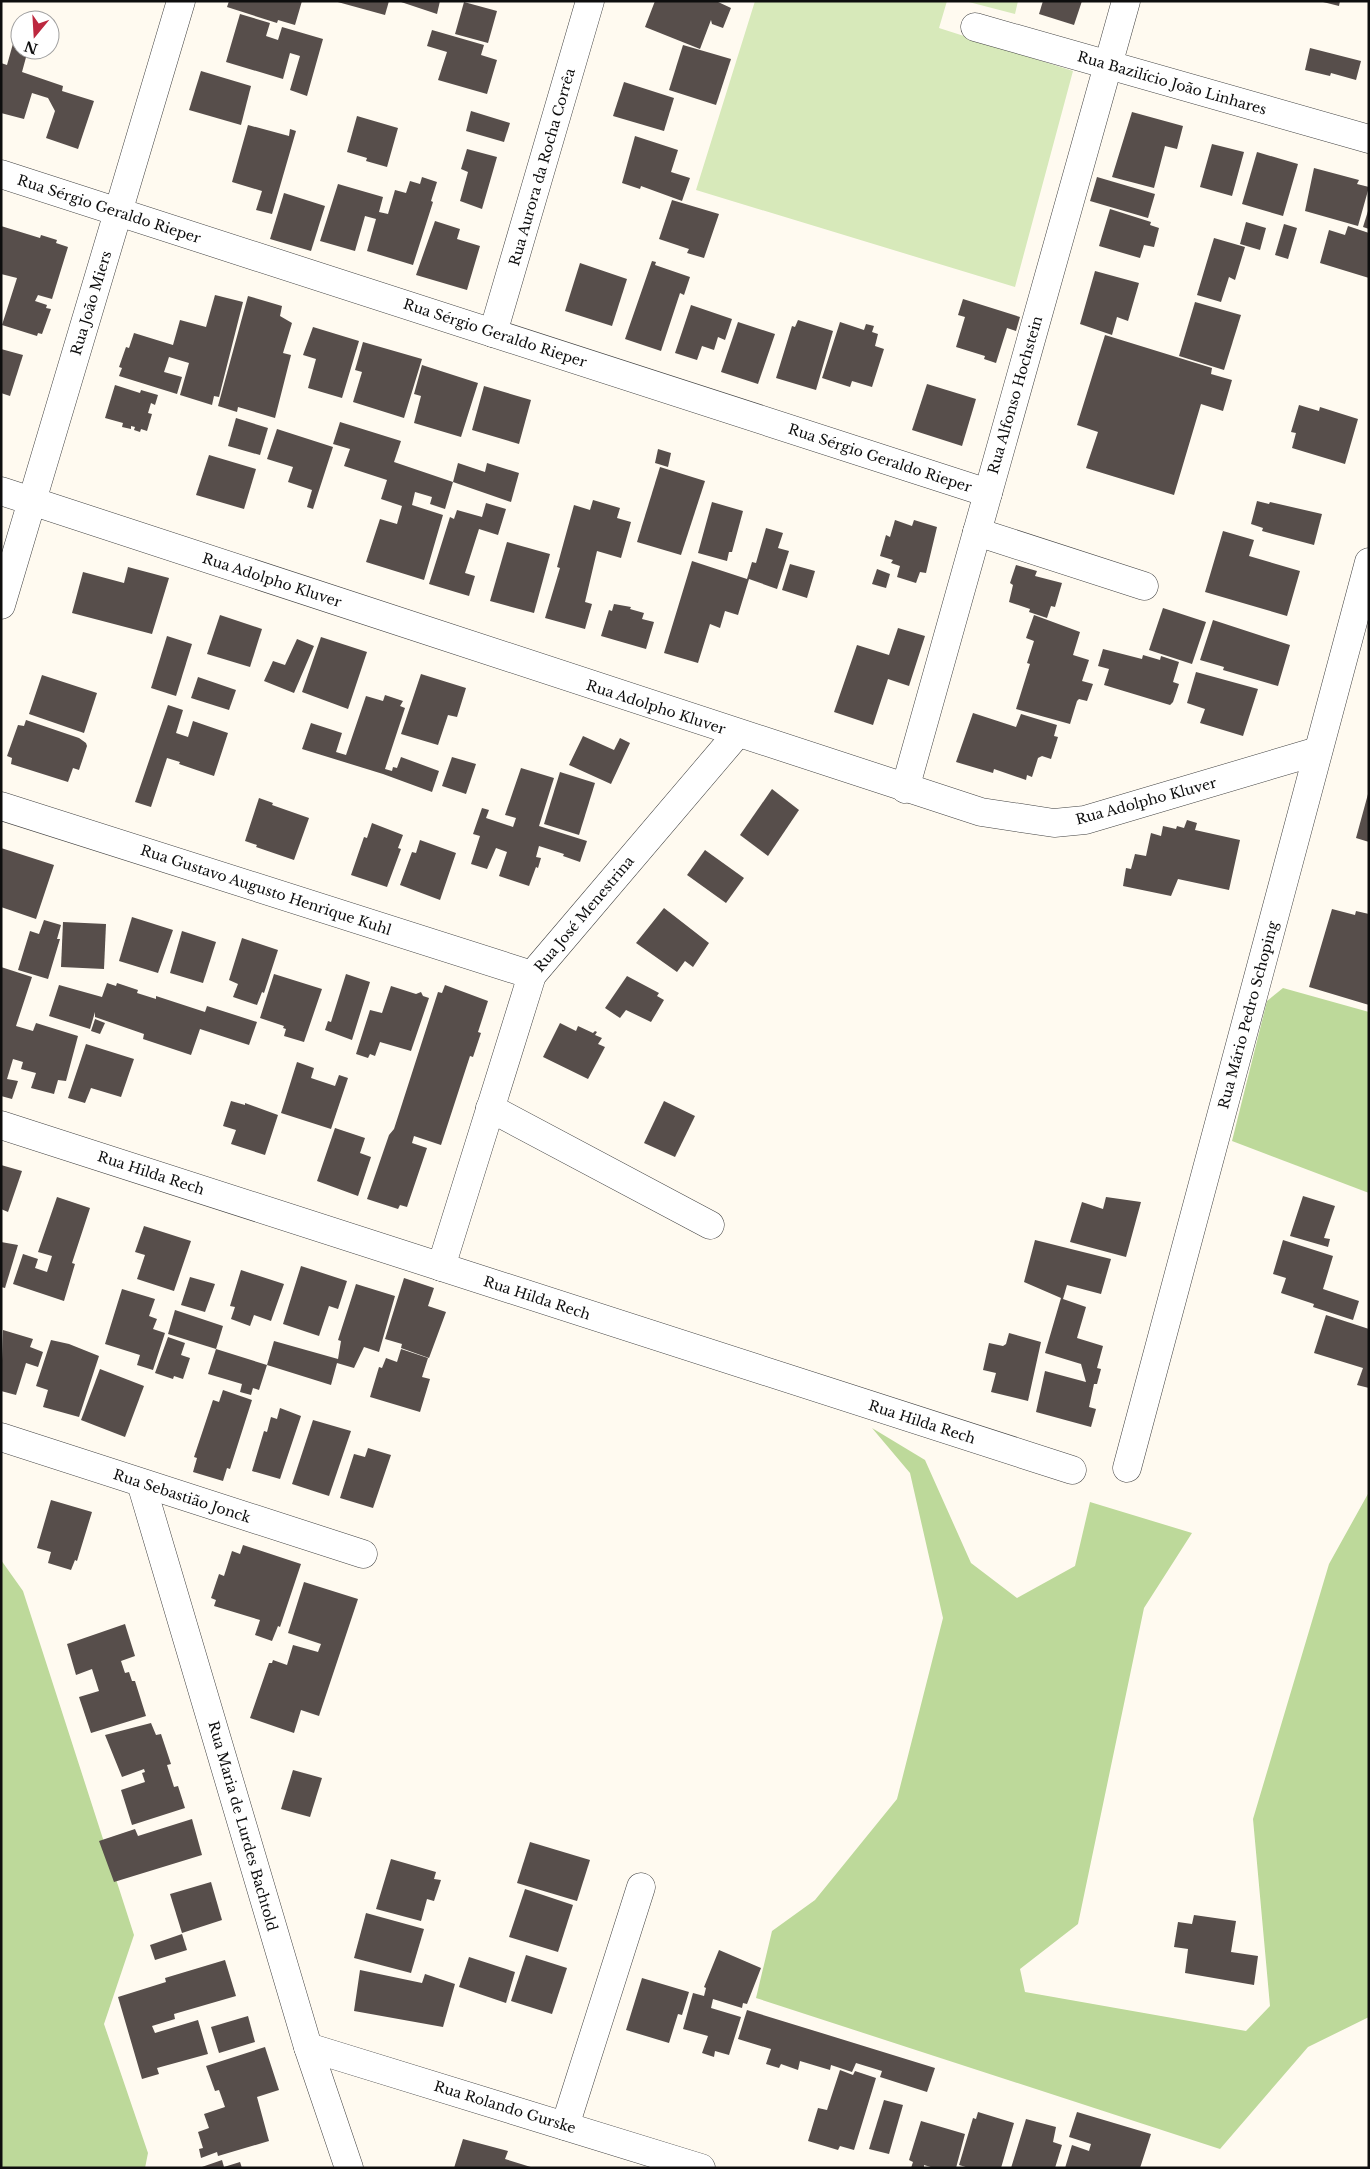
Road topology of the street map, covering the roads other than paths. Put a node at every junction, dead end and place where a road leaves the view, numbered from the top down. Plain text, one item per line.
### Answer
1 (181, 1) edge
2 (590, 1) edge
3 (1126, 1) edge
4 (975, 27) dead end
5 (1108, 65) junction
6 (1369, 139) edge
7 (1, 174) edge
8 (118, 212) junction
9 (494, 333) junction
10 (1, 491) edge
11 (988, 493) junction
12 (32, 501) junction
13 (977, 532) junction
14 (1369, 562) edge
15 (1144, 586) dead end
16 (1, 605) edge
17 (737, 734) junction
18 (1318, 751) junction
19 (905, 789) junction
20 (1, 806) edge
21 (532, 975) junction
22 (490, 1108) junction
23 (1, 1124) edge
24 (710, 1225) dead end
25 (441, 1266) junction
26 (1, 1437) edge
27 (1127, 1468) dead end
28 (1072, 1470) dead end
29 (141, 1483) junction
30 (363, 1554) dead end
31 (641, 1887) dead end
32 (308, 2047) junction
33 (565, 2126) junction
34 (349, 2168) edge
35 (701, 2168) edge

1 - 8 street, Rua João Miers
2 - 9 street, Rua Aurora da Rocha Corrêa
3 - 5 street, Rua Alfonso Hochstein
4 - 5 street, Rua Bazilício João Linhares
5 - 6 street, Rua Bazilício João Linhares
5 - 11 street, Rua Alfonso Hochstein
7 - 8 street, Rua Sérgio Geraldo Rieper
8 - 9 street, Rua Sérgio Geraldo Rieper
8 - 12 street, Rua João Miers
9 - 11 street, Rua Sérgio Geraldo Rieper
10 - 12 street, Rua Adolpho Kluver
11 - 13 street, Rua Alfonso Hochstein
12 - 16 street, Rua João Miers
12 - 17 street, Rua Adolpho Kluver
13 - 15 street
13 - 19 street, Rua Alfonso Hochstein
14 - 18 street, Rua Mário Pedro Schoping
17 - 19 street, Rua Adolpho Kluver
17 - 21 street, Rua José Menestrina
18 - 19 street, Rua Adolpho Kluver
18 - 27 street, Rua Mário Pedro Schoping
20 - 21 street, Rua Gustavo Augusto Henrique Kuhl
21 - 22 street, Rua José Menestrina
22 - 24 street
22 - 25 street, Rua José Menestrina
23 - 25 street, Rua Hilda Rech
25 - 28 street, Rua Hilda Rech
26 - 29 street, Rua Sebastião Jonck
29 - 30 street, Rua Sebastião Jonck
29 - 32 street, Rua Maria de Lurdes Bachtold
31 - 33 street
32 - 33 street, Rua Rolando Gurske
32 - 34 street, Rua Maria de Lurdes Bachtold
33 - 35 street, Rua Rolando Gurske

